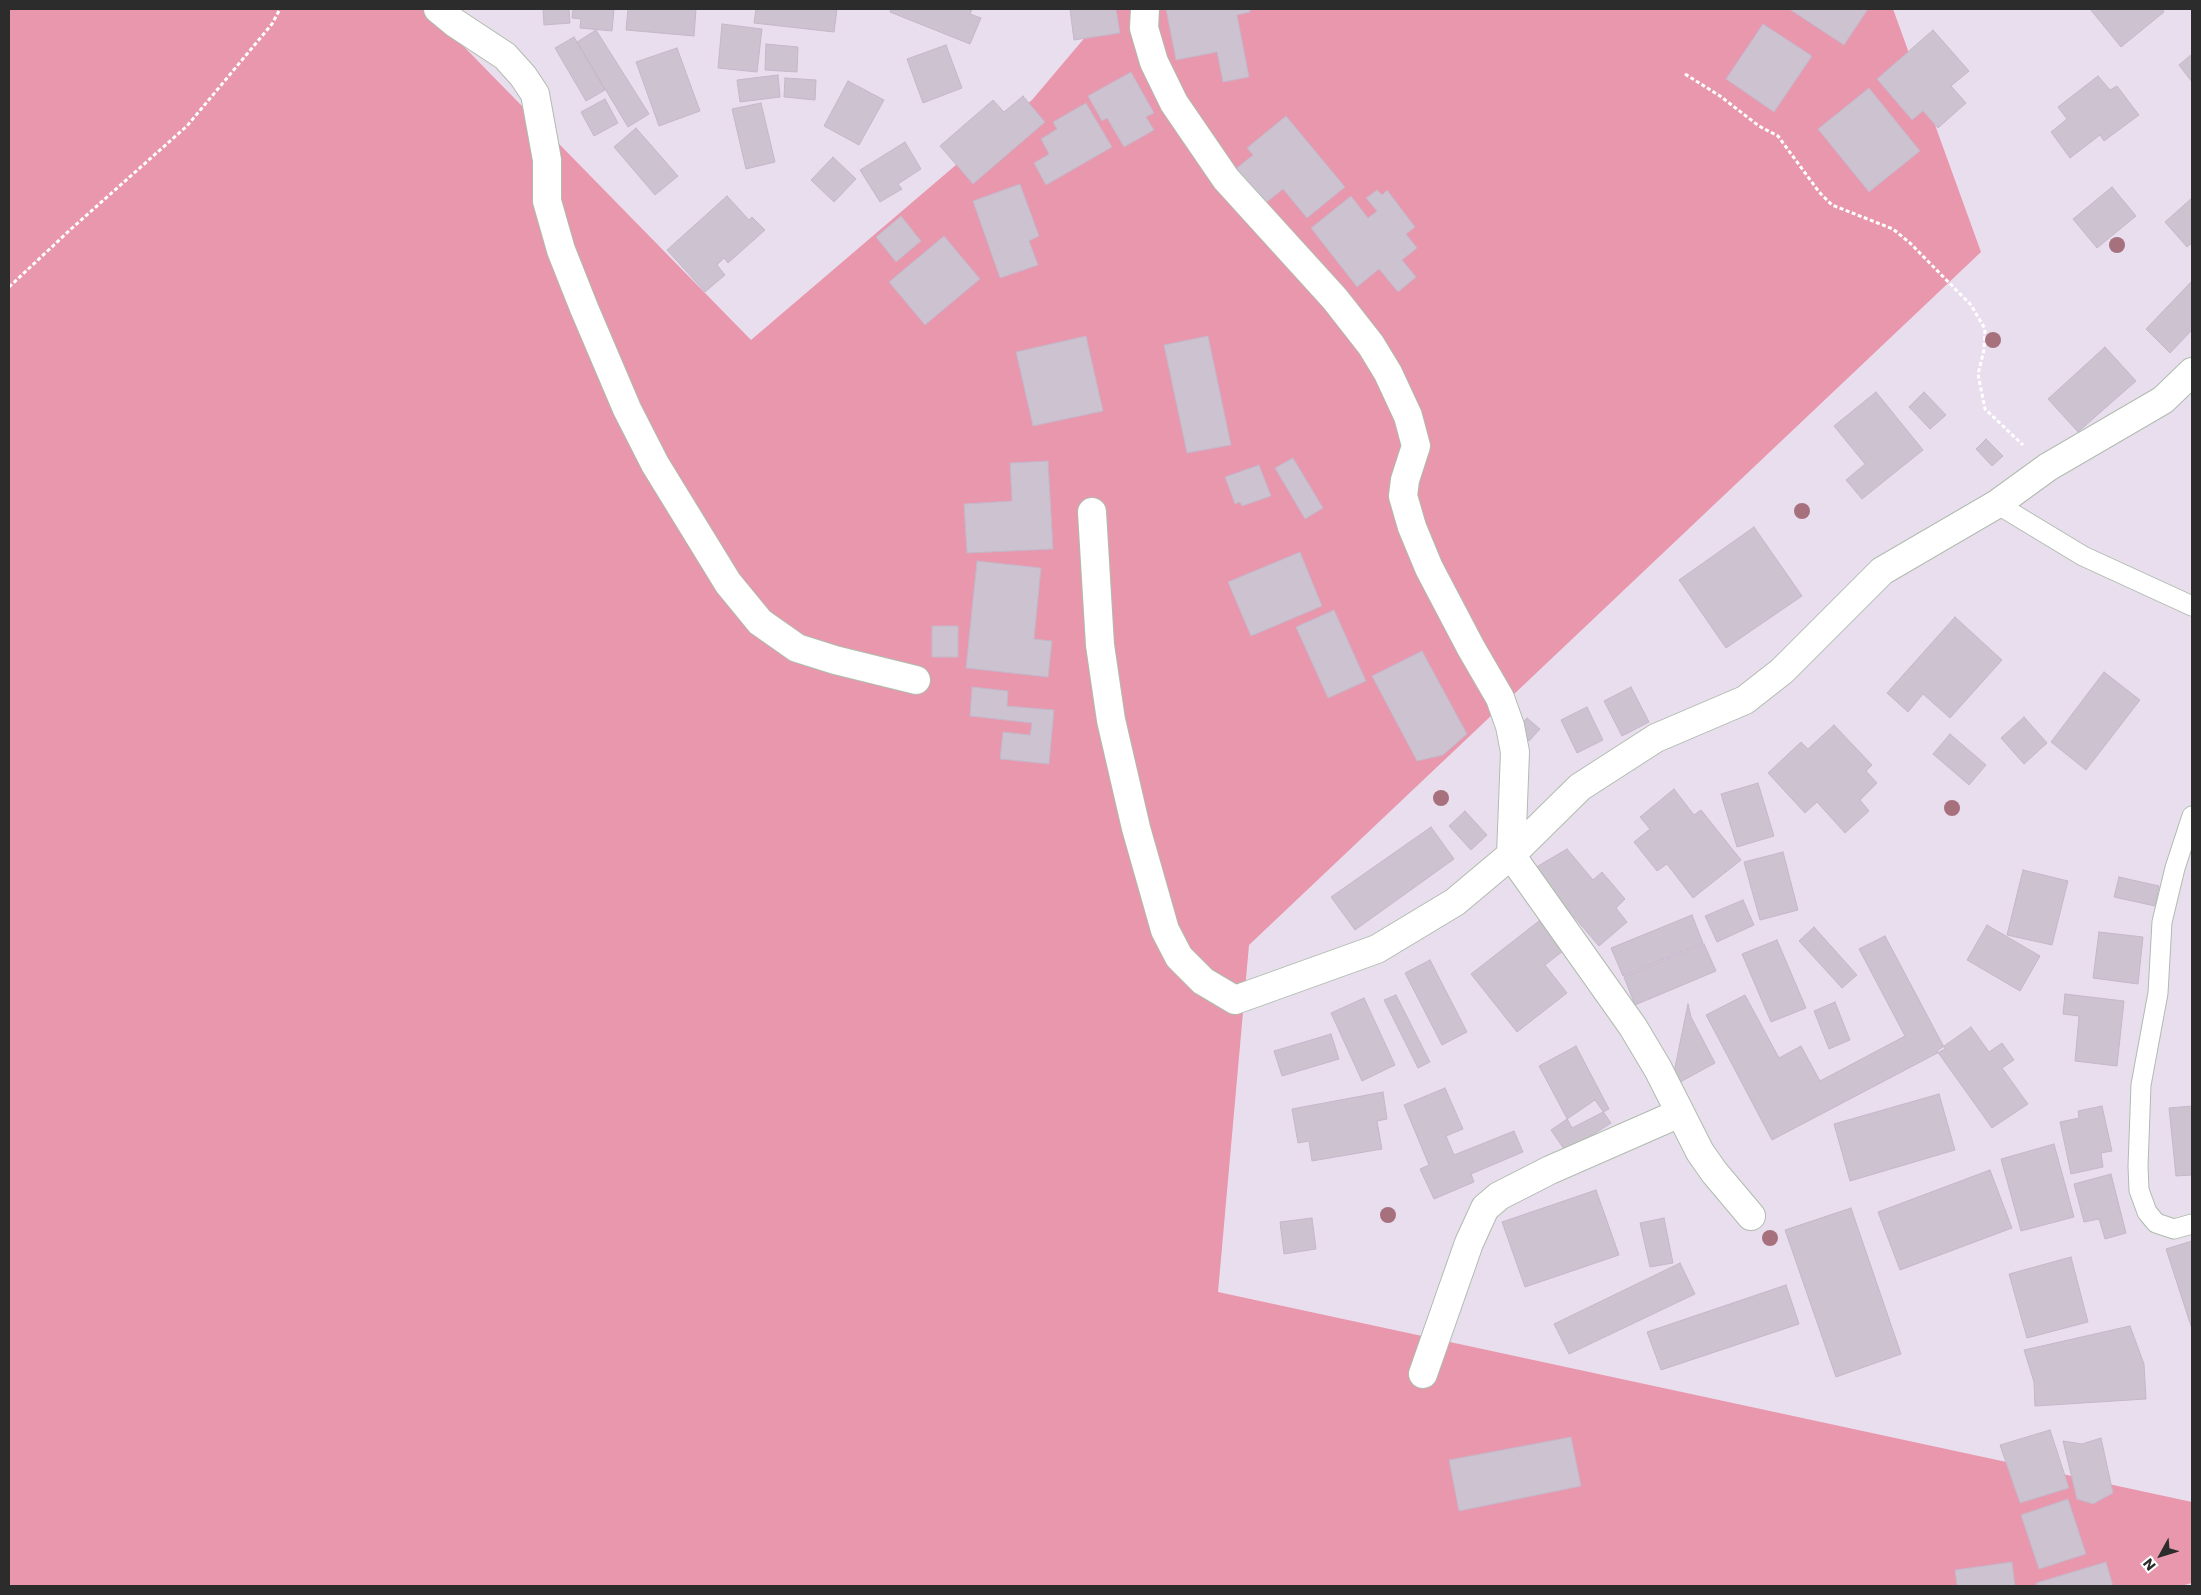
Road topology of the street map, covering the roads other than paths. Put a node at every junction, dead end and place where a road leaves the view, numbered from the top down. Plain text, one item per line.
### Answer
1 (438, 9) edge
2 (1145, 9) edge
3 (2192, 372) edge
4 (1997, 504) junction
5 (1092, 512) dead end
6 (2192, 606) edge
7 (916, 680) dead end
8 (2192, 816) edge
9 (1511, 855) junction
10 (1680, 1114) junction
11 (1751, 1216) dead end
12 (2192, 1224) edge
13 (1423, 1374) dead end

1 - 7 street
2 - 9 street
3 - 4 street
4 - 6 lane
4 - 9 street
5 - 9 street
8 - 12 lane
9 - 10 street
10 - 11 street
10 - 13 street

